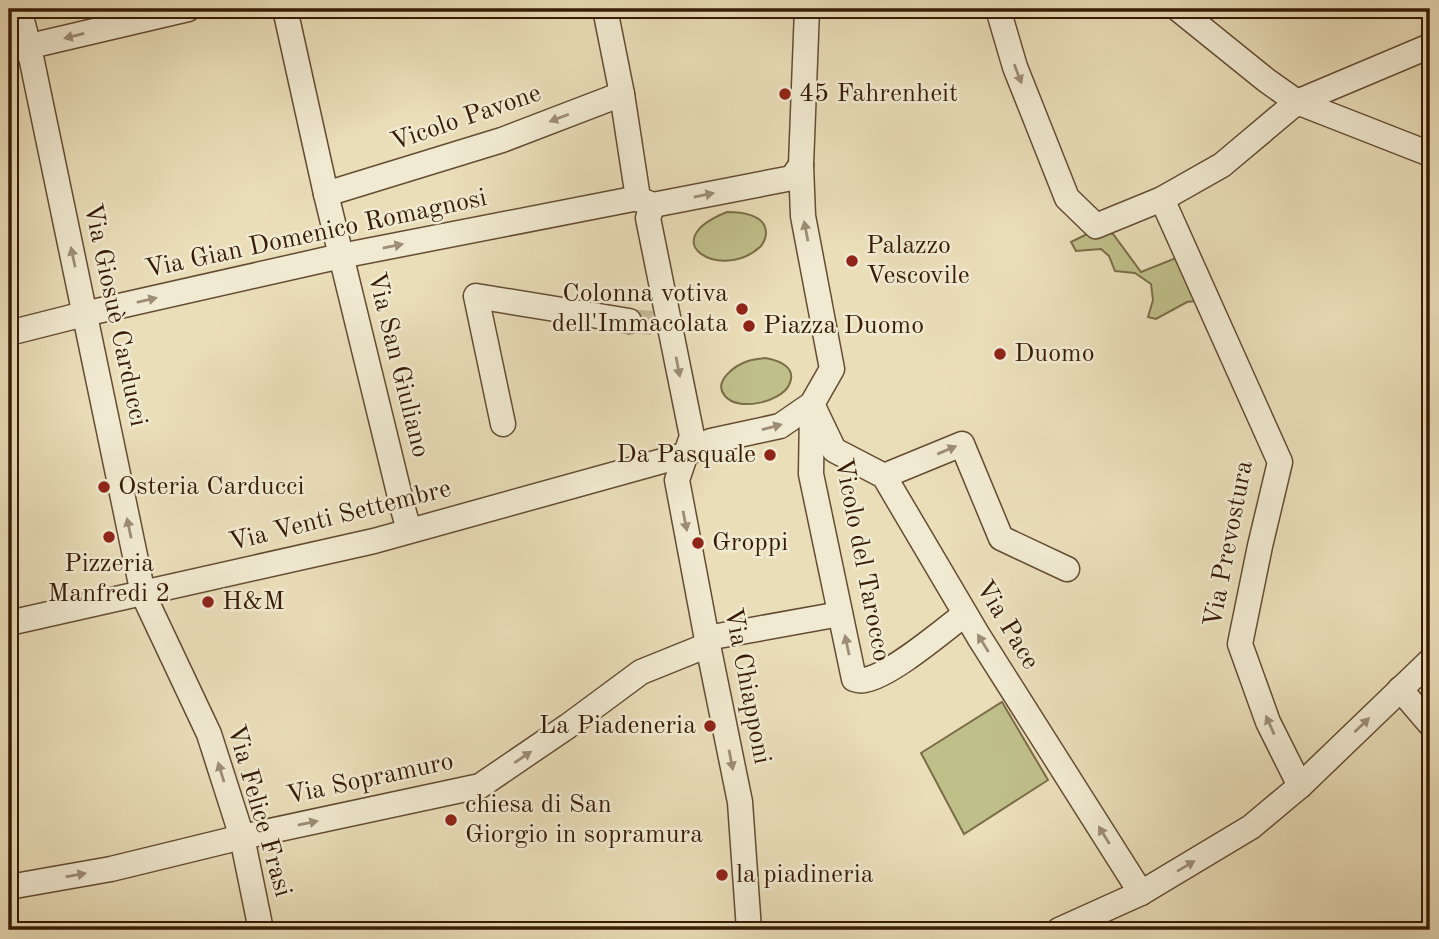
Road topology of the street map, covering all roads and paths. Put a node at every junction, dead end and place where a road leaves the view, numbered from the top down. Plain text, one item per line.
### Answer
1 (19, 9) edge
2 (188, 9) edge
3 (285, 9) edge
4 (605, 9) edge
5 (807, 9) edge
6 (998, 9) edge
7 (1178, 9) edge
8 (1430, 47) edge
9 (19, 49) edge
10 (622, 94) junction
11 (1297, 102) junction
12 (1430, 154) edge
13 (801, 165) junction
14 (326, 194) junction
15 (1162, 199) junction
16 (645, 202) junction
17 (341, 256) junction
18 (84, 314) junction
19 (650, 322) junction
20 (9, 333) edge
21 (812, 404) junction
22 (503, 424) dead end
23 (684, 455) junction
24 (884, 476) junction
25 (406, 520) junction
26 (1067, 569) dead end
27 (143, 594) junction
28 (840, 614) junction
29 (965, 614) junction
30 (9, 623) edge
31 (707, 641) junction
32 (1430, 660) edge
33 (1400, 689) junction
34 (1430, 724) edge
35 (1300, 786) junction
36 (242, 837) junction
37 (9, 887) edge
38 (1141, 893) junction
39 (261, 930) edge
40 (749, 930) edge
41 (1059, 930) edge

1 - 9 street, Via Giosuè Carducci
2 -> 9 street
3 - 14 street, Via San Giuliano
4 - 10 street
5 - 13 street
6 -> 15 street
7 - 11 street
8 - 11 street
18 -> 9 street, Via Giosuè Carducci
10 -> 14 street, Vicolo Pavone
10 - 16 street
11 - 12 street
11 - 15 street
16 -> 13 street
21 -> 13 street
14 - 17 street, Via San Giuliano
35 -> 15 street, Via Prevostura
17 -> 16 street, Via Gian Domenico Romagnosi
16 - 19 street
18 -> 17 street, Via Gian Domenico Romagnosi
17 - 25 street, Via San Giuliano
18 - 20 street, Via Gian Domenico Romagnosi
27 -> 18 street, Via Giosuè Carducci
19 - 22 street
19 -> 23 street
23 -> 21 street
21 - 24 street
21 - 28 street, Vicolo del Tarocco
23 - 25 street, Via Venti Settembre
23 -> 31 street, Via Chiapponi
24 -> 26 street
24 - 29 street, Via Pace
25 - 27 street, Via Venti Settembre
27 - 30 street, Via Venti Settembre
36 -> 27 street, Via Felice Frasi
29 -> 28 street, Vicolo del Tarocco
28 - 31 street, Via Sopramuro
38 -> 29 street, Via Pace
36 -> 31 street, Via Sopramuro
31 -> 40 street, Via Chiapponi
32 - 33 street
33 - 34 street
35 -> 33 street
38 -> 35 street
37 -> 36 street, Via Sopramuro
36 - 39 street, Via Felice Frasi
38 - 41 street

